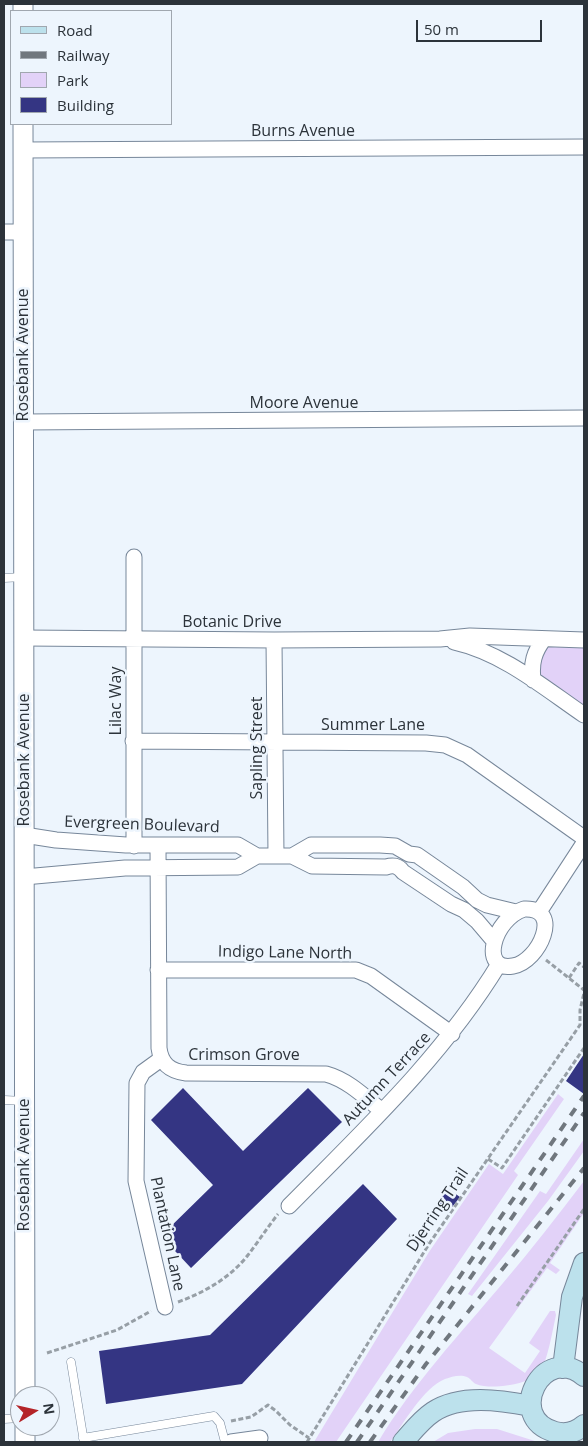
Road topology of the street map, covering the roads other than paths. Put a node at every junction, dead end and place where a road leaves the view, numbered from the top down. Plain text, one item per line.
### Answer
1 (23, 125) edge
2 (584, 147) edge
3 (23, 150) junction
4 (4, 232) edge
5 (23, 232) junction
6 (584, 418) edge
7 (24, 422) junction
8 (134, 557) dead end
9 (23, 577) junction
10 (4, 578) edge
11 (24, 638) junction
12 (133, 639) junction
13 (440, 639) junction
14 (544, 639) junction
15 (274, 640) junction
16 (584, 640) edge
17 (533, 680) junction
18 (584, 715) edge
19 (133, 741) junction
20 (274, 742) junction
21 (24, 835) junction
22 (584, 838) edge
23 (584, 844) edge
24 (134, 846) junction
25 (158, 846) junction
26 (257, 856) junction
27 (276, 856) junction
28 (292, 856) junction
29 (158, 867) junction
30 (24, 876) junction
31 (516, 912) junction
32 (540, 912) junction
33 (494, 941) junction
34 (499, 964) junction
35 (158, 970) junction
36 (452, 1034) junction
37 (161, 1059) junction
38 (4, 1100) edge
39 (24, 1101) junction
40 (382, 1111) junction
41 (289, 1206) dead end
42 (584, 1263) edge
43 (165, 1307) dead end
44 (71, 1362) dead end
45 (563, 1368) junction
46 (584, 1376) edge
47 (25, 1386) edge
48 (531, 1406) junction
49 (584, 1425) edge
50 (260, 1438) dead end
51 (83, 1440) edge
52 (225, 1442) edge
53 (232, 1442) edge
54 (403, 1442) edge

1 - 3 street, Rosebank Avenue
2 - 3 street, Burns Avenue
3 - 5 street, Rosebank Avenue
4 - 5 street
5 - 7 street, Rosebank Avenue
6 - 7 street, Moore Avenue
7 - 9 street, Rosebank Avenue
8 - 12 street, Lilac Way
9 - 10 lane
9 - 11 street, Rosebank Avenue
11 - 12 street, Botanic Drive
11 - 21 street, Rosebank Avenue
12 - 15 street, Botanic Drive
12 - 19 street, Lilac Way
13 - 14 street, Botanic Drive
13 - 15 street, Botanic Drive
13 - 17 street, Botanic Drive
14 - 16 street, Botanic Drive
14 - 17 street
15 - 20 street, Sapling Street
17 - 18 street, Botanic Drive
19 - 20 street, Summer Lane
19 - 24 street, Lilac Way
20 - 22 street, Summer Lane
20 - 27 street, Sapling Street
21 - 24 street, Evergreen Boulevard
21 - 30 street, Rosebank Avenue
23 - 32 street
24 - 25 street, Evergreen Boulevard
25 - 26 street, Evergreen Boulevard
25 - 29 street
26 - 27 street, Evergreen Boulevard
26 - 29 street, Evergreen Boulevard
27 - 28 street, Evergreen Boulevard
28 - 31 street, Evergreen Boulevard
28 - 33 street, Evergreen Boulevard
29 - 30 street, Evergreen Boulevard
29 - 35 street
30 - 39 street, Rosebank Avenue
31 - 32 street
31 - 33 street
32 - 34 street
33 - 34 street
34 - 36 street, Autumn Terrace
35 - 36 street, Indigo Lane North
35 - 37 street
36 - 40 street, Autumn Terrace
37 - 40 street, Crimson Grove
37 - 43 street, Plantation Lane
38 - 39 lane
39 - 47 street, Rosebank Avenue
40 - 41 street, Autumn Terrace
42 - 45 main road
44 - 51 lane
45 - 46 main road
45 - 48 main road
48 - 49 main road
48 - 54 main road
50 - 53 street
51 - 52 lane

